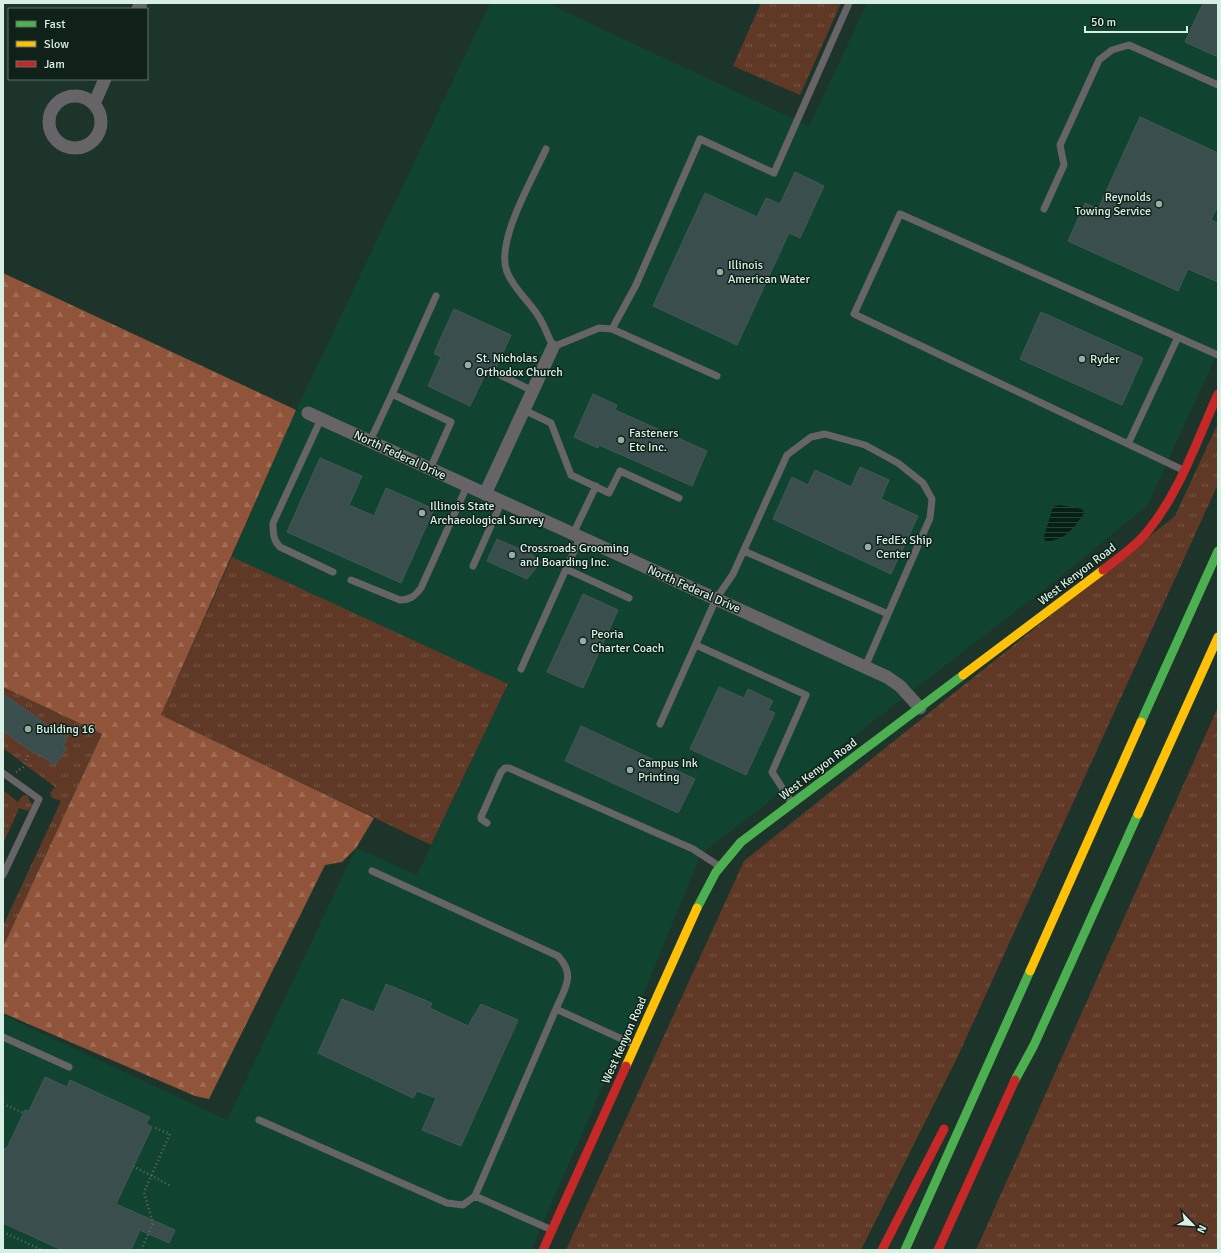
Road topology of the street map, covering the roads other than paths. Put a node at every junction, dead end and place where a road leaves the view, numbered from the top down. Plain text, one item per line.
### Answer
1 (849, 3) edge
2 (105, 80) edge
3 (1218, 85) edge
4 (94, 104) dead end
5 (546, 149) dead end
6 (1044, 209) dead end
7 (436, 296) dead end
8 (612, 329) junction
9 (1178, 337) junction
10 (553, 347) junction
11 (1218, 355) edge
12 (494, 372) dead end
13 (717, 376) dead end
14 (533, 390) junction
15 (392, 394) junction
16 (1218, 394) edge
17 (524, 410) junction
18 (308, 413) dead end
19 (321, 419) junction
20 (370, 441) junction
21 (1128, 444) junction
22 (430, 468) junction
23 (1184, 471) junction
24 (467, 486) junction
25 (596, 486) junction
26 (485, 494) junction
27 (679, 498) dead end
28 (502, 501) junction
29 (577, 536) junction
30 (744, 551) junction
31 (1218, 551) edge
32 (473, 566) dead end
33 (566, 569) junction
34 (333, 572) dead end
35 (351, 580) dead end
36 (629, 598) dead end
37 (716, 599) junction
38 (888, 614) junction
39 (1218, 637) edge
40 (696, 645) junction
41 (865, 667) junction
42 (521, 669) dead end
43 (920, 708) junction
44 (660, 724) dead end
45 (3, 773) edge
46 (792, 804) junction
47 (487, 823) dead end
48 (719, 866) junction
49 (372, 871) dead end
50 (3, 875) edge
51 (1048, 934) junction
52 (556, 1009) junction
53 (3, 1037) edge
54 (987, 1044) dead end
55 (635, 1045) junction
56 (1034, 1045) junction
57 (69, 1067) dead end
58 (1027, 1078) dead end
59 (259, 1120) dead end
60 (948, 1120) dead end
61 (475, 1196) junction
62 (552, 1230) junction
63 (543, 1250) edge
64 (882, 1250) edge
65 (905, 1250) edge
66 (938, 1250) edge

1 - 8 lane
2 - 4 street
3 - 6 lane
5 - 10 lane
7 - 15 lane
8 - 10 lane
8 - 13 lane
9 - 11 lane
9 - 21 lane
9 - 21 lane
10 - 14 street
12 - 14 lane
14 - 17 street
15 - 20 lane
15 - 22 lane
16 - 23 main road, West Kenyon Road
17 - 25 lane
17 - 26 street
18 - 19 street, North Federal Drive
19 - 20 street, North Federal Drive
19 - 34 lane
20 - 22 street, North Federal Drive
21 - 23 lane
22 - 24 street, North Federal Drive
23 - 43 main road, West Kenyon Road
24 - 26 street, North Federal Drive
24 - 35 lane
25 - 27 lane
25 - 29 lane
26 - 28 street, North Federal Drive
28 - 29 street, North Federal Drive
28 - 32 lane
29 - 33 lane
29 - 37 street, North Federal Drive
30 - 37 lane
30 - 38 lane
30 - 38 lane
31 - 51 main road
33 - 36 lane
33 - 42 lane
37 - 40 lane
37 - 41 street, North Federal Drive
38 - 41 lane
39 - 56 main road
40 - 44 lane
40 - 46 lane
41 - 43 street, North Federal Drive
43 - 46 main road, West Kenyon Road
45 - 50 lane
46 - 48 main road, West Kenyon Road
47 - 48 lane
48 - 55 main road, West Kenyon Road
49 - 52 lane
51 - 54 main road
51 - 65 main road
52 - 55 lane
52 - 61 lane
53 - 57 lane
55 - 62 main road, West Kenyon Road
56 - 58 main road
56 - 66 main road
59 - 61 lane
60 - 64 main road
61 - 62 lane
62 - 63 main road, West Kenyon Road

